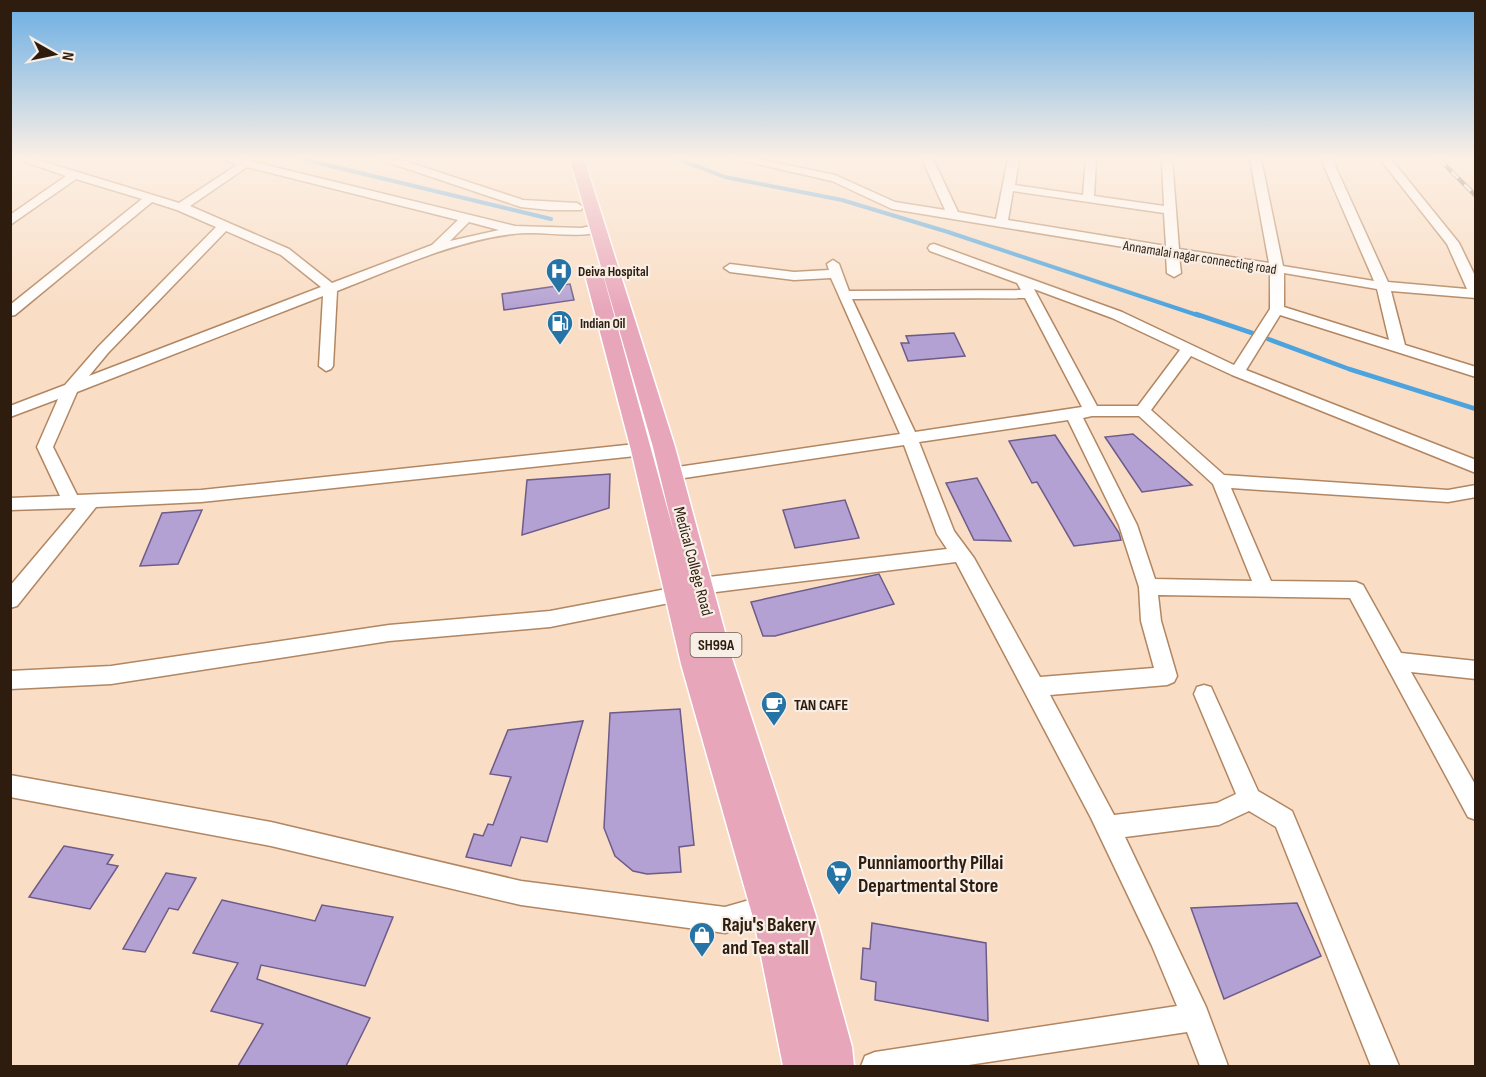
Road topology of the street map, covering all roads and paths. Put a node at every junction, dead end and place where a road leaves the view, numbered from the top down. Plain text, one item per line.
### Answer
1 (26, 209) edge
2 (136, 209) edge
3 (186, 209) edge
4 (431, 209) edge
5 (553, 209) edge
6 (581, 209) edge
7 (584, 209) edge
8 (921, 209) edge
9 (951, 209) edge
10 (1004, 209) edge
11 (1166, 209) edge
12 (1265, 209) edge
13 (1349, 209) edge
14 (1426, 209) edge
15 (1172, 210) joint
16 (953, 214) junction
17 (467, 218) junction
18 (585, 220) junction
19 (10, 221) edge
20 (1001, 224) junction
21 (224, 226) junction
22 (515, 230) junction
23 (436, 248) junction
24 (934, 248) dead end
25 (1173, 253) junction
26 (730, 268) dead end
27 (1277, 270) junction
28 (1174, 273) dead end
29 (1023, 280) junction
30 (1383, 286) junction
31 (330, 288) junction
32 (1030, 294) junction
33 (1476, 294) edge
34 (844, 295) junction
35 (1277, 309) junction
36 (10, 312) edge
37 (1398, 346) junction
38 (1189, 348) junction
39 (326, 366) dead end
40 (1237, 372) junction
41 (1476, 372) edge
42 (71, 388) junction
43 (1092, 411) junction
44 (1143, 411) junction
45 (10, 412) edge
46 (1074, 415) junction
47 (909, 437) junction
48 (653, 449) junction
49 (1476, 467) edge
50 (671, 474) junction
51 (1220, 481) junction
52 (1476, 491) edge
53 (72, 501) junction
54 (91, 501) junction
55 (10, 504) edge
56 (961, 554) junction
57 (1148, 587) junction
58 (1265, 589) junction
59 (689, 591) junction
60 (10, 600) edge
61 (1396, 661) junction
62 (1476, 670) edge
63 (10, 680) edge
64 (1035, 687) junction
65 (1204, 694) dead end
66 (10, 786) edge
67 (1250, 799) junction
68 (1476, 809) edge
69 (1107, 828) junction
70 (767, 907) junction
71 (1196, 1017) junction
72 (801, 1066) edge
73 (836, 1066) edge
74 (875, 1066) edge
75 (1214, 1066) edge
76 (1385, 1066) edge

1 - 19 street
2 - 36 street
3 - 21 street
4 - 17 street
5 - 18 street
6 - 18 main road, Medical College Road / SH99A
7 - 18 main road, Medical College Road / SH99A
8 - 16 street, Annamalai nagar connecting road
9 - 16 street
10 - 20 street
11 - 15 street
12 - 27 street
13 - 30 street
14 - 33 street
15 - 25 street
16 - 20 street, Annamalai nagar connecting road
17 - 22 street
17 - 23 street
18 - 22 street
18 - 48 main road, Medical College Road / SH99A
20 - 25 street, Annamalai nagar connecting road
21 - 31 street
21 - 42 street
22 - 23 street
23 - 31 street
24 - 29 street
25 - 27 street, Annamalai nagar connecting road
25 - 28 street
26 - 34 street
27 - 30 street, Annamalai nagar connecting road
27 - 35 street
29 - 32 street
29 - 38 street
30 - 33 street, Annamalai nagar connecting road
30 - 37 street
31 - 39 street
31 - 42 street
32 - 34 street
32 - 43 street
34 - 47 street
35 - 37 street
35 - 40 street
37 - 41 street
38 - 40 street
38 - 44 street
40 - 49 street
42 - 45 street
42 - 53 street
43 - 44 street
43 - 46 street
44 - 51 street
46 - 47 street
46 - 57 street
47 - 50 street
47 - 56 street
48 - 50 main road, Medical College Road / SH99A
48 - 54 street
48 - 59 main road, Medical College Road / SH99A
50 - 59 main road, Medical College Road / SH99A
51 - 52 street
51 - 58 street
53 - 54 street
53 - 55 street
54 - 60 street
56 - 59 street
56 - 64 street
57 - 58 street
57 - 64 street
58 - 61 street
59 - 63 street
59 - 70 main road, Medical College Road / SH99A
59 - 73 main road, Medical College Road / SH99A
61 - 62 street
61 - 68 street
64 - 69 street
65 - 67 street
66 - 70 street
67 - 69 street
67 - 76 street
69 - 71 street
70 - 72 main road, Medical College Road / SH99A
71 - 74 street
71 - 75 street

